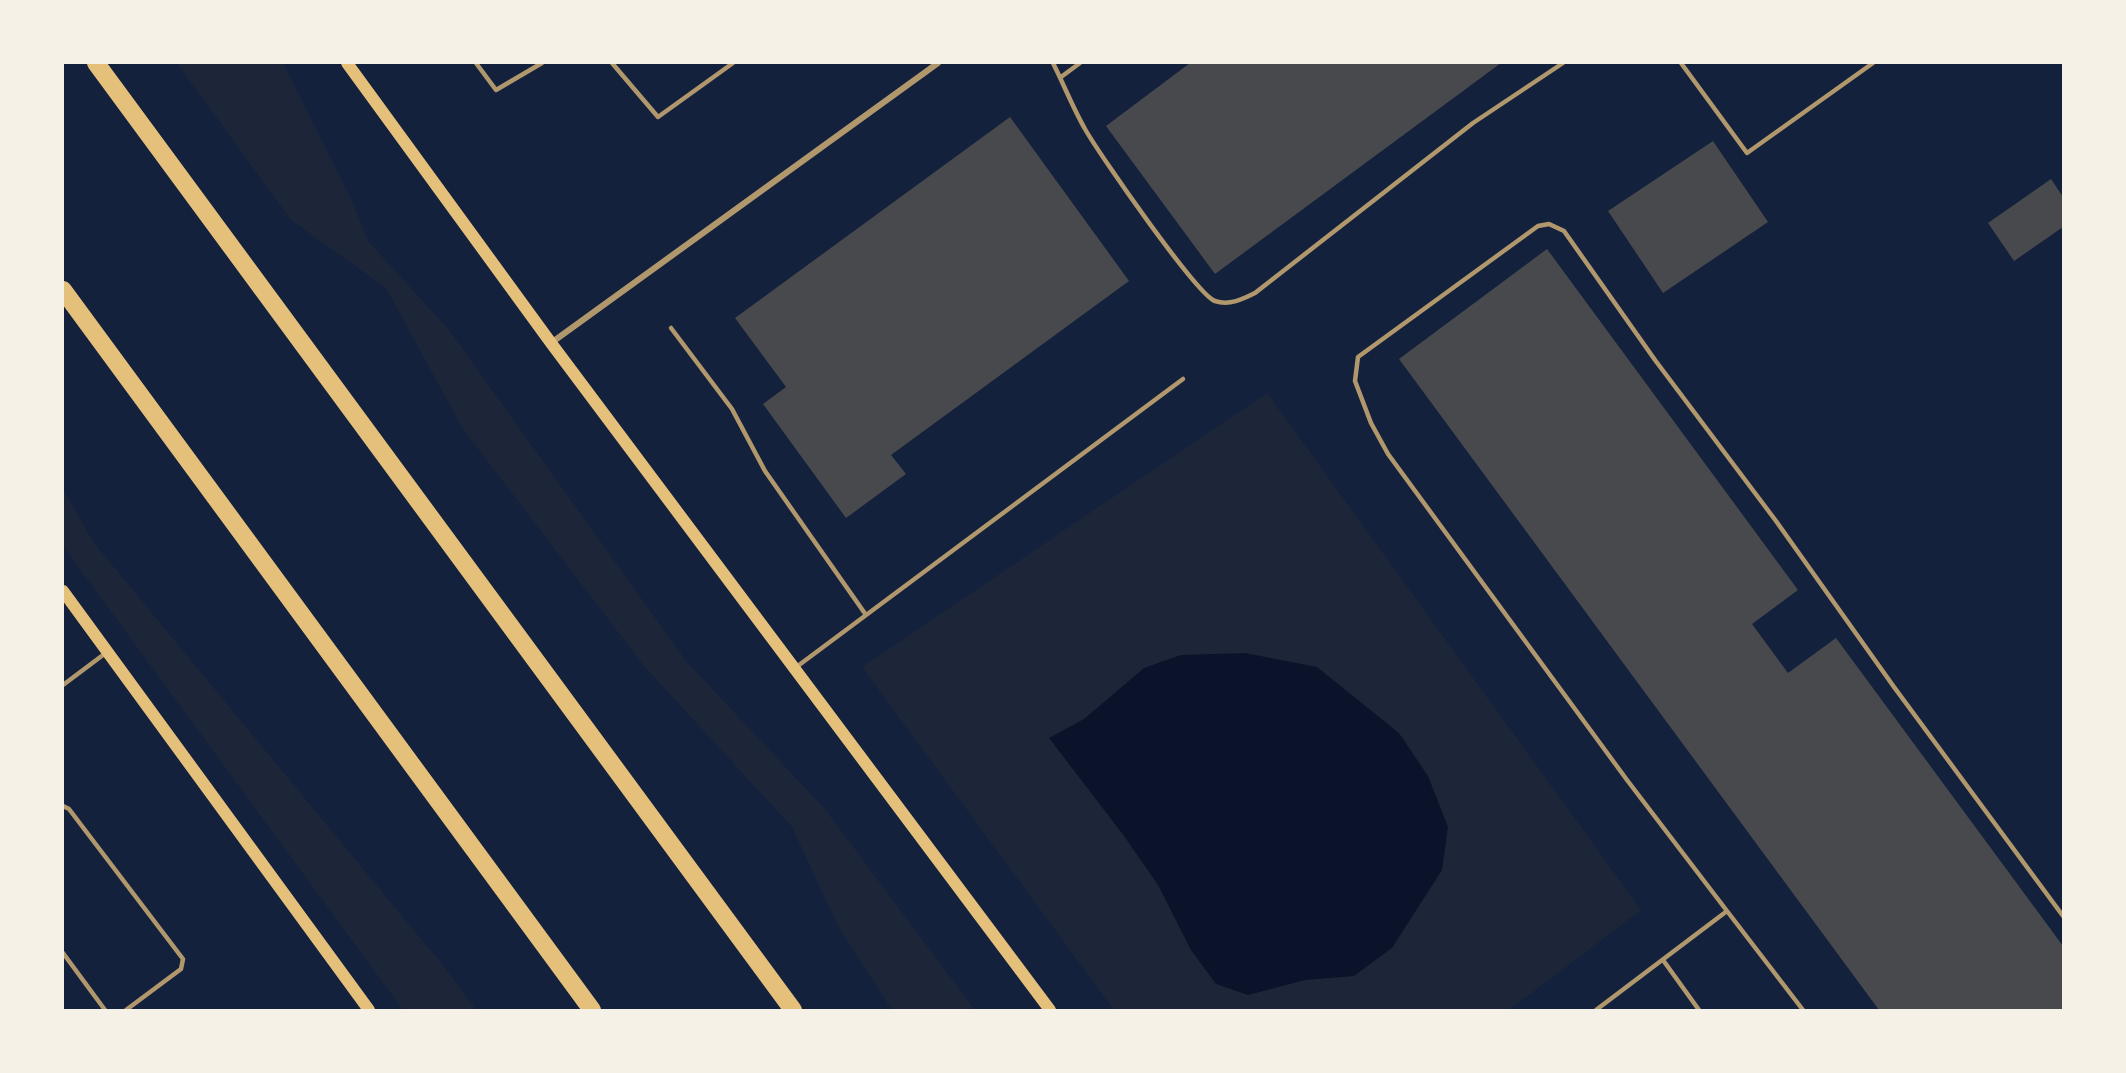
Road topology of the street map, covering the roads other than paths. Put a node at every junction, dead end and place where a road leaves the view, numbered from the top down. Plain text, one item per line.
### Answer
1 (96, 63) edge
2 (347, 63) edge
3 (476, 63) edge
4 (542, 63) edge
5 (612, 63) edge
6 (733, 63) edge
7 (938, 63) edge
8 (1053, 63) edge
9 (1080, 63) edge
10 (1563, 63) edge
11 (1681, 63) edge
12 (1873, 63) edge
13 (1060, 77) junction
14 (63, 290) edge
15 (671, 328) dead end
16 (551, 343) junction
17 (1183, 379) dead end
18 (63, 591) edge
19 (866, 615) junction
20 (107, 652) junction
21 (795, 668) junction
22 (63, 684) edge
23 (63, 806) edge
24 (1727, 911) junction
25 (2063, 916) edge
26 (63, 953) edge
27 (1663, 960) junction
28 (105, 1010) edge
29 (126, 1010) edge
30 (369, 1010) edge
31 (592, 1010) edge
32 (793, 1010) edge
33 (1050, 1010) edge
34 (1596, 1010) edge
35 (1699, 1010) edge
36 (1803, 1010) edge

1 - 32 highway
2 - 16 main road
3 - 4 lane
5 - 6 lane
7 - 16 street
8 - 13 lane
9 - 13 lane
10 - 13 lane
11 - 12 lane
14 - 31 highway
15 - 19 lane
16 - 21 main road
17 - 19 lane
18 - 20 main road
19 - 21 lane
20 - 22 lane
20 - 30 main road
21 - 33 main road
23 - 29 lane
24 - 25 lane
24 - 27 lane
24 - 36 lane
26 - 28 lane
27 - 34 lane
27 - 35 lane

